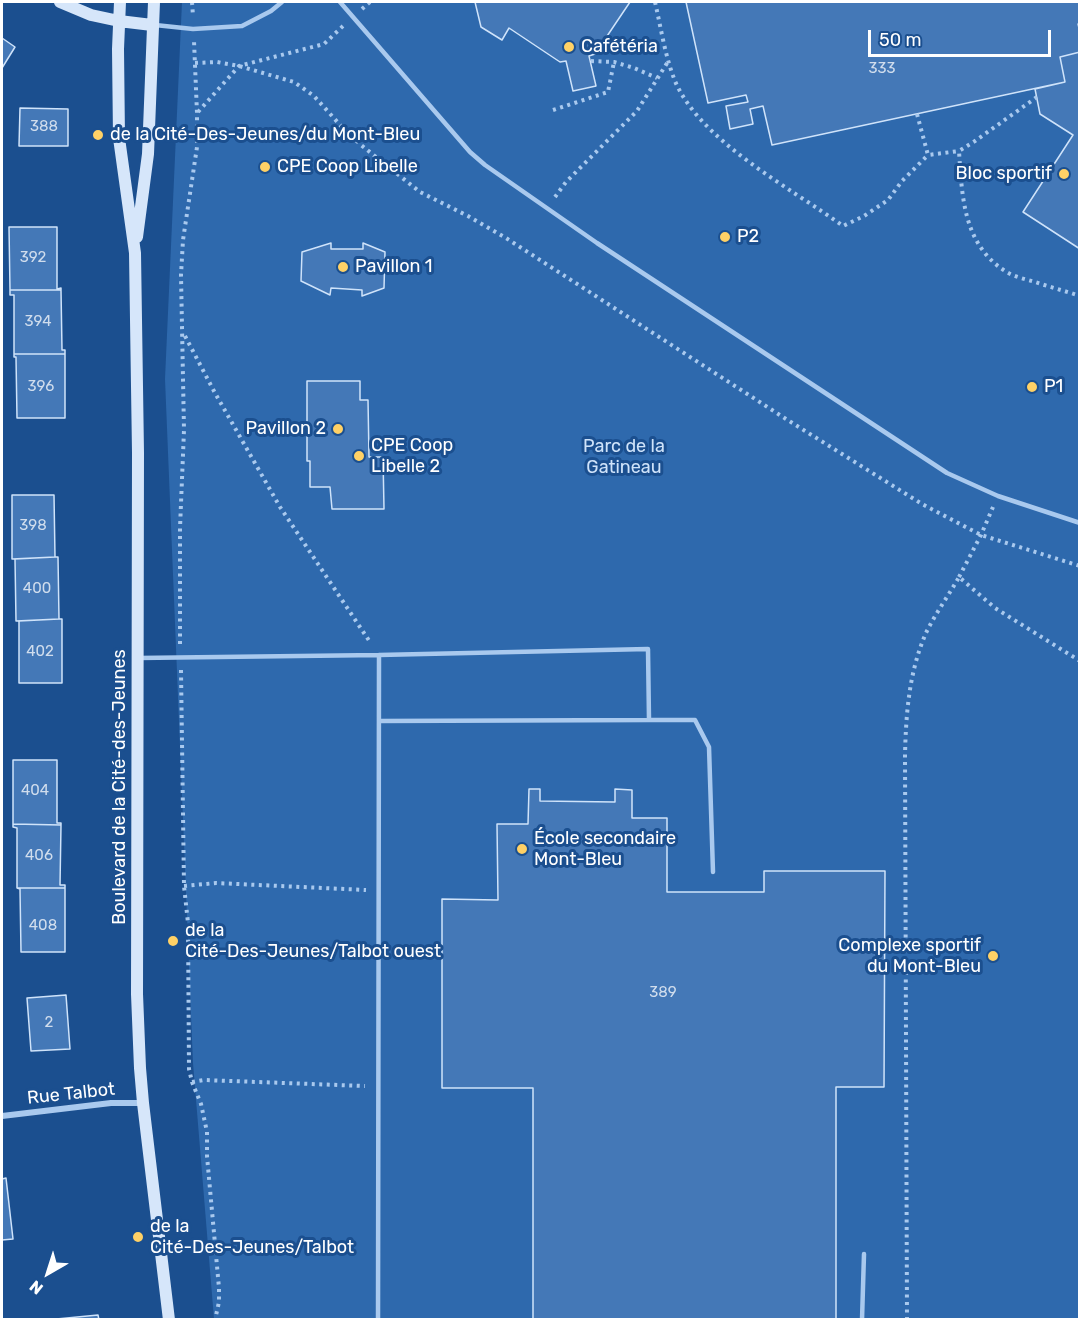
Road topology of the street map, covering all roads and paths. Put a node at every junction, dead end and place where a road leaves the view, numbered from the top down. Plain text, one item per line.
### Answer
1 (60, 2) edge
2 (120, 2) edge
3 (154, 2) edge
4 (282, 2) edge
5 (340, 2) edge
6 (370, 2) edge
7 (655, 2) edge
8 (353, 17) junction
9 (119, 21) junction
10 (152, 25) junction
11 (669, 60) junction
12 (591, 61) dead end
13 (614, 62) junction
14 (195, 63) dead end
15 (239, 66) junction
16 (657, 78) junction
17 (1036, 97) dead end
18 (553, 110) dead end
19 (197, 113) dead end
20 (917, 114) dead end
21 (959, 151) junction
22 (928, 155) junction
23 (548, 209) junction
24 (135, 254) junction
25 (1080, 296) edge
26 (183, 333) dead end
27 (998, 496) junction
28 (1080, 523) edge
29 (981, 535) junction
30 (1080, 566) edge
31 (959, 577) junction
32 (379, 655) junction
33 (138, 658) junction
34 (1080, 661) edge
35 (649, 720) junction
36 (379, 721) junction
37 (713, 872) dead end
38 (184, 886) dead end
39 (378, 890) junction
40 (192, 1082) dead end
41 (378, 1086) junction
42 (143, 1103) junction
43 (2, 1116) edge
44 (864, 1254) dead end
45 (169, 1320) edge
46 (378, 1320) edge
47 (861, 1320) edge
48 (907, 1320) edge

1 - 9 street
2 - 9 street, Boulevard de la Cité-des-Jeunes
3 - 10 street, Boulevard de la Cité-des-Jeunes
4 - 10 lane
5 - 8 lane
6 - 8 path
7 - 11 path
8 - 15 path
8 - 23 lane
9 - 10 street
9 - 24 street, Boulevard de la Cité-des-Jeunes
10 - 24 street, Boulevard de la Cité-des-Jeunes
11 - 16 path
11 - 22 path
12 - 13 path
13 - 16 path
13 - 18 path
14 - 15 path
15 - 19 path
15 - 29 path
16 - 23 path
17 - 21 path
20 - 22 path
21 - 22 path
21 - 25 path
23 - 27 lane
24 - 33 street, Boulevard de la Cité-des-Jeunes
26 - 32 path
27 - 28 lane
27 - 29 path
29 - 30 path
29 - 31 path
31 - 34 path
31 - 48 path
32 - 33 lane
32 - 35 lane
32 - 36 lane
33 - 42 street, Boulevard de la Cité-des-Jeunes
35 - 36 lane
35 - 37 lane
36 - 39 lane
38 - 39 path
39 - 41 lane
40 - 41 path
41 - 46 lane
42 - 43 street, Rue Talbot
42 - 45 street, Boulevard de la Cité-des-Jeunes
44 - 47 lane

